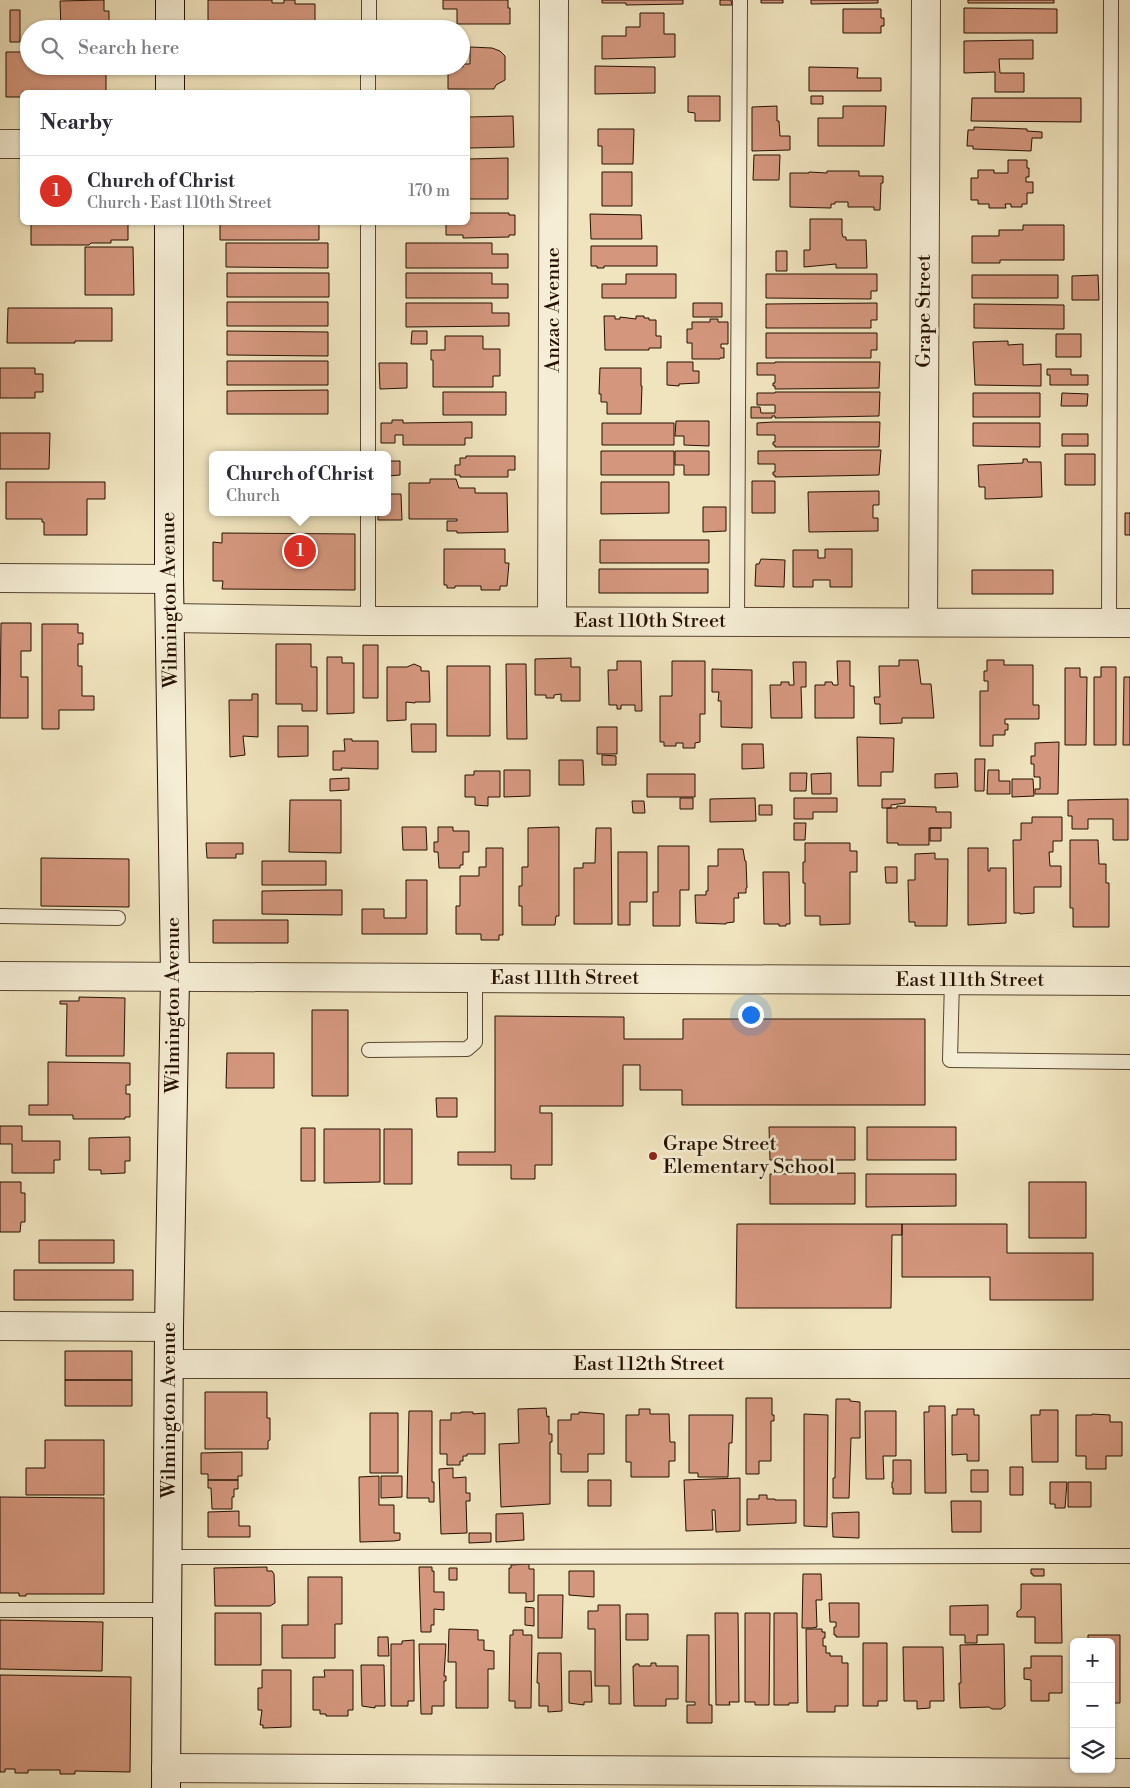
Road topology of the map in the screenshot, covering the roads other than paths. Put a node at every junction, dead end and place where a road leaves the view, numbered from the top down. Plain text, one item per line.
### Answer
1 (170, 0) edge
2 (368, 0) edge
3 (554, 0) edge
4 (740, 0) edge
5 (926, 0) edge
6 (1111, 0) edge
7 (170, 20) edge
8 (368, 20) edge
9 (170, 75) edge
10 (368, 75) edge
11 (170, 90) edge
12 (368, 90) edge
13 (0, 144) edge
14 (20, 144) edge
15 (170, 225) edge
16 (368, 225) edge
17 (368, 451) edge
18 (368, 516) edge
19 (0, 578) edge
20 (169, 579) junction
21 (170, 618) junction
22 (368, 620) junction
23 (552, 620) junction
24 (923, 621) junction
25 (737, 622) junction
26 (1120, 623) edge
27 (0, 916) edge
28 (118, 918) dead end
29 (0, 976) edge
30 (175, 976) junction
31 (475, 978) junction
32 (952, 980) junction
33 (1130, 981) edge
34 (369, 1050) dead end
35 (1130, 1062) edge
36 (0, 1326) edge
37 (169, 1328) junction
38 (169, 1364) junction
39 (1130, 1364) edge
40 (1130, 1556) edge
41 (168, 1557) junction
42 (0, 1610) edge
43 (167, 1610) junction
44 (1130, 1773) edge
45 (166, 1778) edge

1 - 7 street
2 - 8 lane
3 - 23 street, Anzac Avenue
4 - 25 lane
5 - 24 street, Grape Street
6 - 26 lane
9 - 11 street
10 - 12 lane
13 - 14 street
15 - 20 street, Wilmington Avenue
16 - 17 lane
18 - 22 lane
19 - 20 street
20 - 21 street, Wilmington Avenue
21 - 22 street, East 110th Street
21 - 30 street, Wilmington Avenue
22 - 23 street, East 110th Street
23 - 25 street, East 110th Street
24 - 25 street, East 110th Street
24 - 26 street, East 110th Street
27 - 28 lane
29 - 30 street, East 111th Street
30 - 31 street, East 111th Street
30 - 37 street, Wilmington Avenue
31 - 32 street, East 111th Street
31 - 34 lane
32 - 33 street, East 111th Street
32 - 35 lane
36 - 37 street
37 - 38 street, Wilmington Avenue
38 - 39 street, East 112th Street
38 - 41 street, Wilmington Avenue
40 - 41 lane
41 - 43 street, Wilmington Avenue
42 - 43 lane
43 - 45 street, Wilmington Avenue
44 - 45 street

